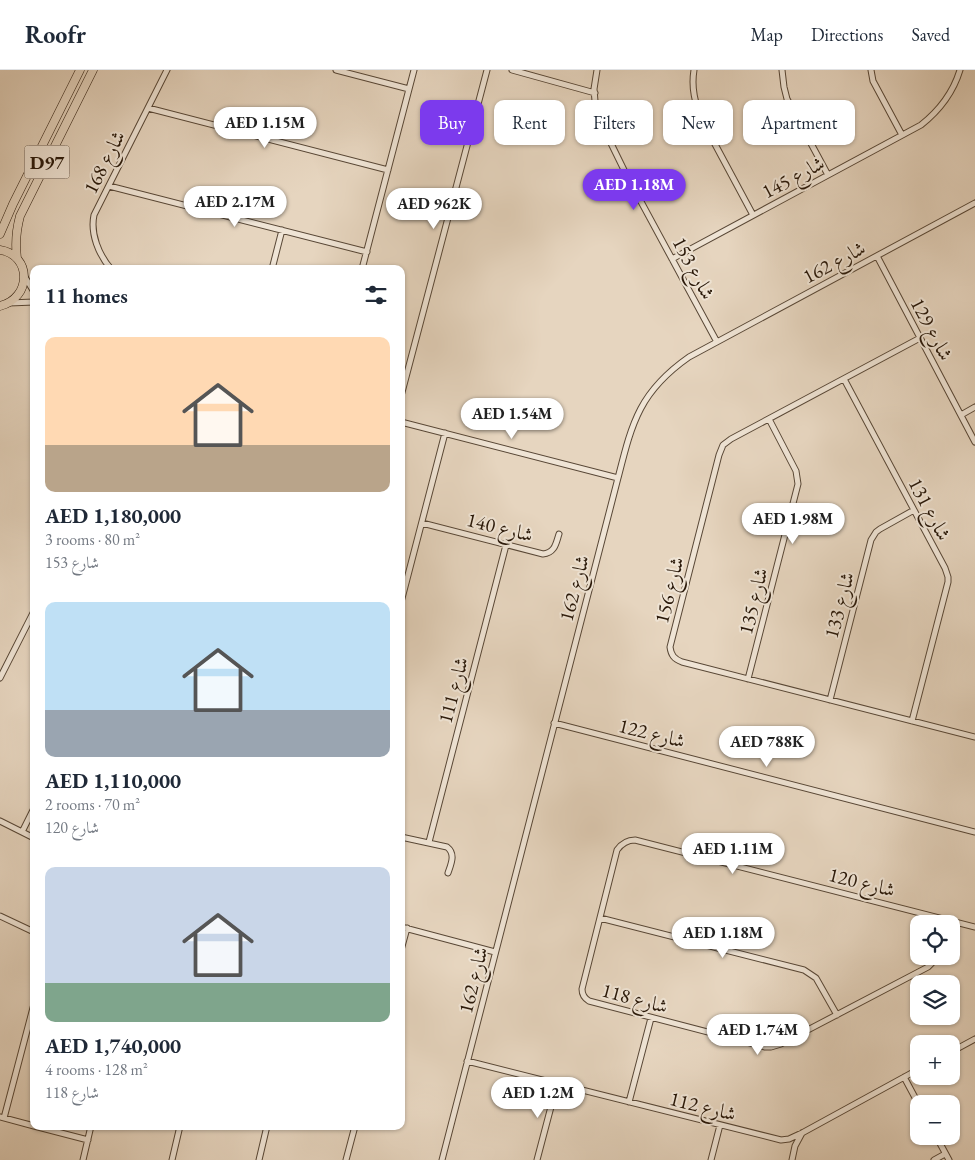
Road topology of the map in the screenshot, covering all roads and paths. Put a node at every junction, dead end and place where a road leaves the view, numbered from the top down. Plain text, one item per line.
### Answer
1 (80, 70) edge
2 (93, 70) edge
3 (167, 70) edge
4 (336, 70) edge
5 (414, 70) edge
6 (487, 70) edge
7 (512, 70) edge
8 (597, 70) edge
9 (694, 70) edge
10 (782, 70) edge
11 (871, 70) edge
12 (960, 70) edge
13 (409, 89) junction
14 (595, 93) junction
15 (148, 108) junction
16 (902, 135) junction
17 (388, 170) junction
18 (828, 176) junction
19 (109, 186) junction
20 (975, 204) edge
21 (753, 215) junction
22 (282, 230) junction
23 (0, 234) edge
24 (0, 250) edge
25 (366, 252) junction
26 (877, 256) junction
27 (17, 258) junction
28 (672, 259) junction
29 (108, 265) edge
30 (273, 265) edge
31 (363, 265) edge
32 (24, 276) junction
33 (30, 286) edge
34 (30, 302) edge
35 (8, 303) junction
36 (0, 306) edge
37 (920, 338) junction
38 (717, 342) junction
39 (844, 379) junction
40 (405, 381) edge
41 (975, 407) edge
42 (961, 415) junction
43 (769, 419) junction
44 (405, 423) edge
45 (445, 433) junction
46 (975, 442) edge
47 (618, 478) junction
48 (914, 510) junction
49 (422, 523) junction
50 (559, 534) dead end
51 (506, 544) junction
52 (405, 587) edge
53 (30, 619) edge
54 (0, 678) edge
55 (748, 679) junction
56 (830, 700) junction
57 (912, 721) junction
58 (554, 723) junction
59 (975, 737) edge
60 (30, 816) edge
61 (0, 822) edge
62 (975, 825) edge
63 (22, 832) junction
64 (974, 832) edge
65 (30, 836) edge
66 (405, 838) edge
67 (429, 842) junction
68 (448, 873) dead end
69 (921, 915) edge
70 (0, 916) edge
71 (600, 918) junction
72 (960, 924) edge
73 (975, 927) edge
74 (405, 928) edge
75 (30, 930) edge
76 (495, 952) junction
77 (930, 965) edge
78 (583, 984) joint
79 (836, 1015) junction
80 (30, 1018) edge
81 (652, 1018) junction
82 (975, 1039) edge
83 (960, 1047) edge
84 (467, 1060) junction
85 (910, 1074) edge
86 (904, 1077) junction
87 (557, 1084) junction
88 (914, 1095) edge
89 (629, 1102) junction
90 (2, 1118) edge
91 (30, 1125) edge
92 (720, 1125) junction
93 (49, 1130) edge
94 (90, 1130) edge
95 (179, 1130) edge
96 (266, 1130) edge
97 (354, 1130) edge
98 (802, 1132) junction
99 (88, 1140) junction
100 (781, 1140) junction
101 (940, 1145) edge
102 (793, 1153) junction
103 (945, 1154) junction
104 (83, 1160) edge
105 (172, 1160) edge
106 (259, 1160) edge
107 (346, 1160) edge
108 (442, 1160) edge
109 (537, 1160) edge
110 (711, 1160) edge
111 (792, 1160) edge
112 (934, 1160) edge
113 (948, 1160) edge

1 - 23 main road, D97
2 - 27 main road, D97
3 - 15 street, شارع 168
4 - 13 street
5 - 13 street
6 - 40 street
7 - 14 street
8 - 14 street, شارع 153
9 - 21 street
10 - 18 street
11 - 16 street
12 - 16 street, شارع 145
13 - 17 street
14 - 28 street, شارع 153
15 - 17 street
15 - 19 street, شارع 168
16 - 18 street, شارع 145
17 - 25 street
18 - 21 street, شارع 145
19 - 22 street
19 - 29 street, شارع 168
20 - 26 street, شارع 162
21 - 28 street, شارع 145
22 - 25 street
22 - 30 street
24 - 27 main road
25 - 31 street
26 - 37 street, شارع 129
26 - 38 street, شارع 162
27 - 32 main road
28 - 38 street, شارع 153
32 - 33 street
32 - 35 main road
34 - 35 street
35 - 36 main road
37 - 39 street, شارع 156
37 - 42 street, شارع 129
38 - 47 street, شارع 162
39 - 43 street, شارع 156
39 - 48 street, شارع 131
41 - 42 street
42 - 46 street, شارع 129
43 - 55 street, شارع 135
43 - 55 street, شارع 156
44 - 45 street
45 - 47 street
45 - 49 street
47 - 58 street, شارع 162
48 - 56 street, شارع 133
48 - 57 street, شارع 131
49 - 51 street, شارع 140
49 - 52 street
50 - 51 street, شارع 140
51 - 67 street, شارع 111
53 - 54 street
55 - 56 street, شارع 156
56 - 57 street, شارع 156
57 - 59 street, شارع 156
58 - 64 street, شارع 122
58 - 76 street, شارع 162
60 - 63 street
61 - 63 street
62 - 64 street
63 - 65 street
66 - 67 street
67 - 68 street
69 - 71 street, شارع 120
70 - 75 street
71 - 78 street, شارع 120
71 - 79 street
72 - 73 street, شارع 120
74 - 76 street
76 - 84 street, شارع 162
77 - 79 street, شارع 118
78 - 81 street, شارع 118
79 - 81 street, شارع 118
80 - 90 street
81 - 89 street
82 - 83 street
84 - 87 street, شارع 112
84 - 108 street, شارع 162
85 - 86 street
86 - 88 street
86 - 98 street
87 - 89 street, شارع 112
87 - 109 street
89 - 92 street, شارع 112
90 - 91 street
92 - 100 street, شارع 112
92 - 110 street
93 - 99 street
94 - 99 street
95 - 105 street
96 - 106 street
97 - 107 street
98 - 100 street
98 - 102 street
99 - 104 street
100 - 102 street
101 - 103 street
102 - 111 street
103 - 112 street
103 - 113 street

